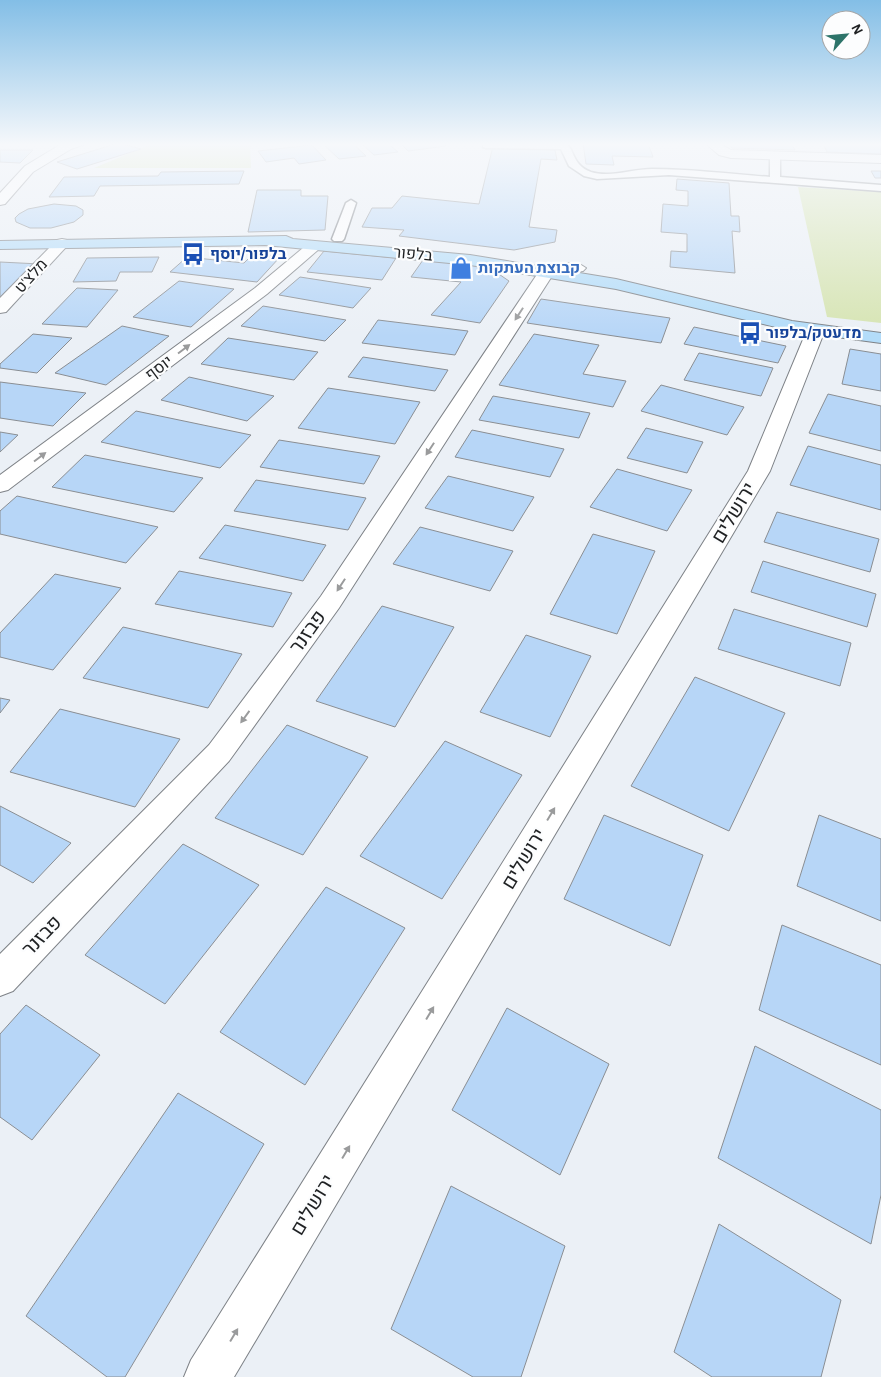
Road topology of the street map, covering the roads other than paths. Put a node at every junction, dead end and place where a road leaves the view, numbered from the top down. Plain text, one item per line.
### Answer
1 (349, 207) edge
2 (338, 239) junction
3 (268, 241) junction
4 (62, 243) junction
5 (0, 245) edge
6 (314, 246) junction
7 (578, 268) junction
8 (546, 273) junction
9 (616, 284) junction
10 (0, 308) edge
11 (816, 330) junction
12 (881, 338) edge
13 (0, 485) edge
14 (0, 979) edge
15 (208, 1377) edge

1 - 2 lane
2 - 3 street, בלפור
2 - 7 street, בלפור
3 - 4 street, בלפור
3 - 6 street, בלפור
4 - 5 street, בלפור
4 - 10 street, מלצ'ט
6 - 8 street, בלפור
13 -> 6 street, יוסף
7 - 8 street
7 - 9 street, בלפור
8 - 9 street, בלפור
8 -> 14 street, פבזנר
9 - 11 street, בלפור
11 - 12 street, בלפור
15 -> 11 street, ירושלים

